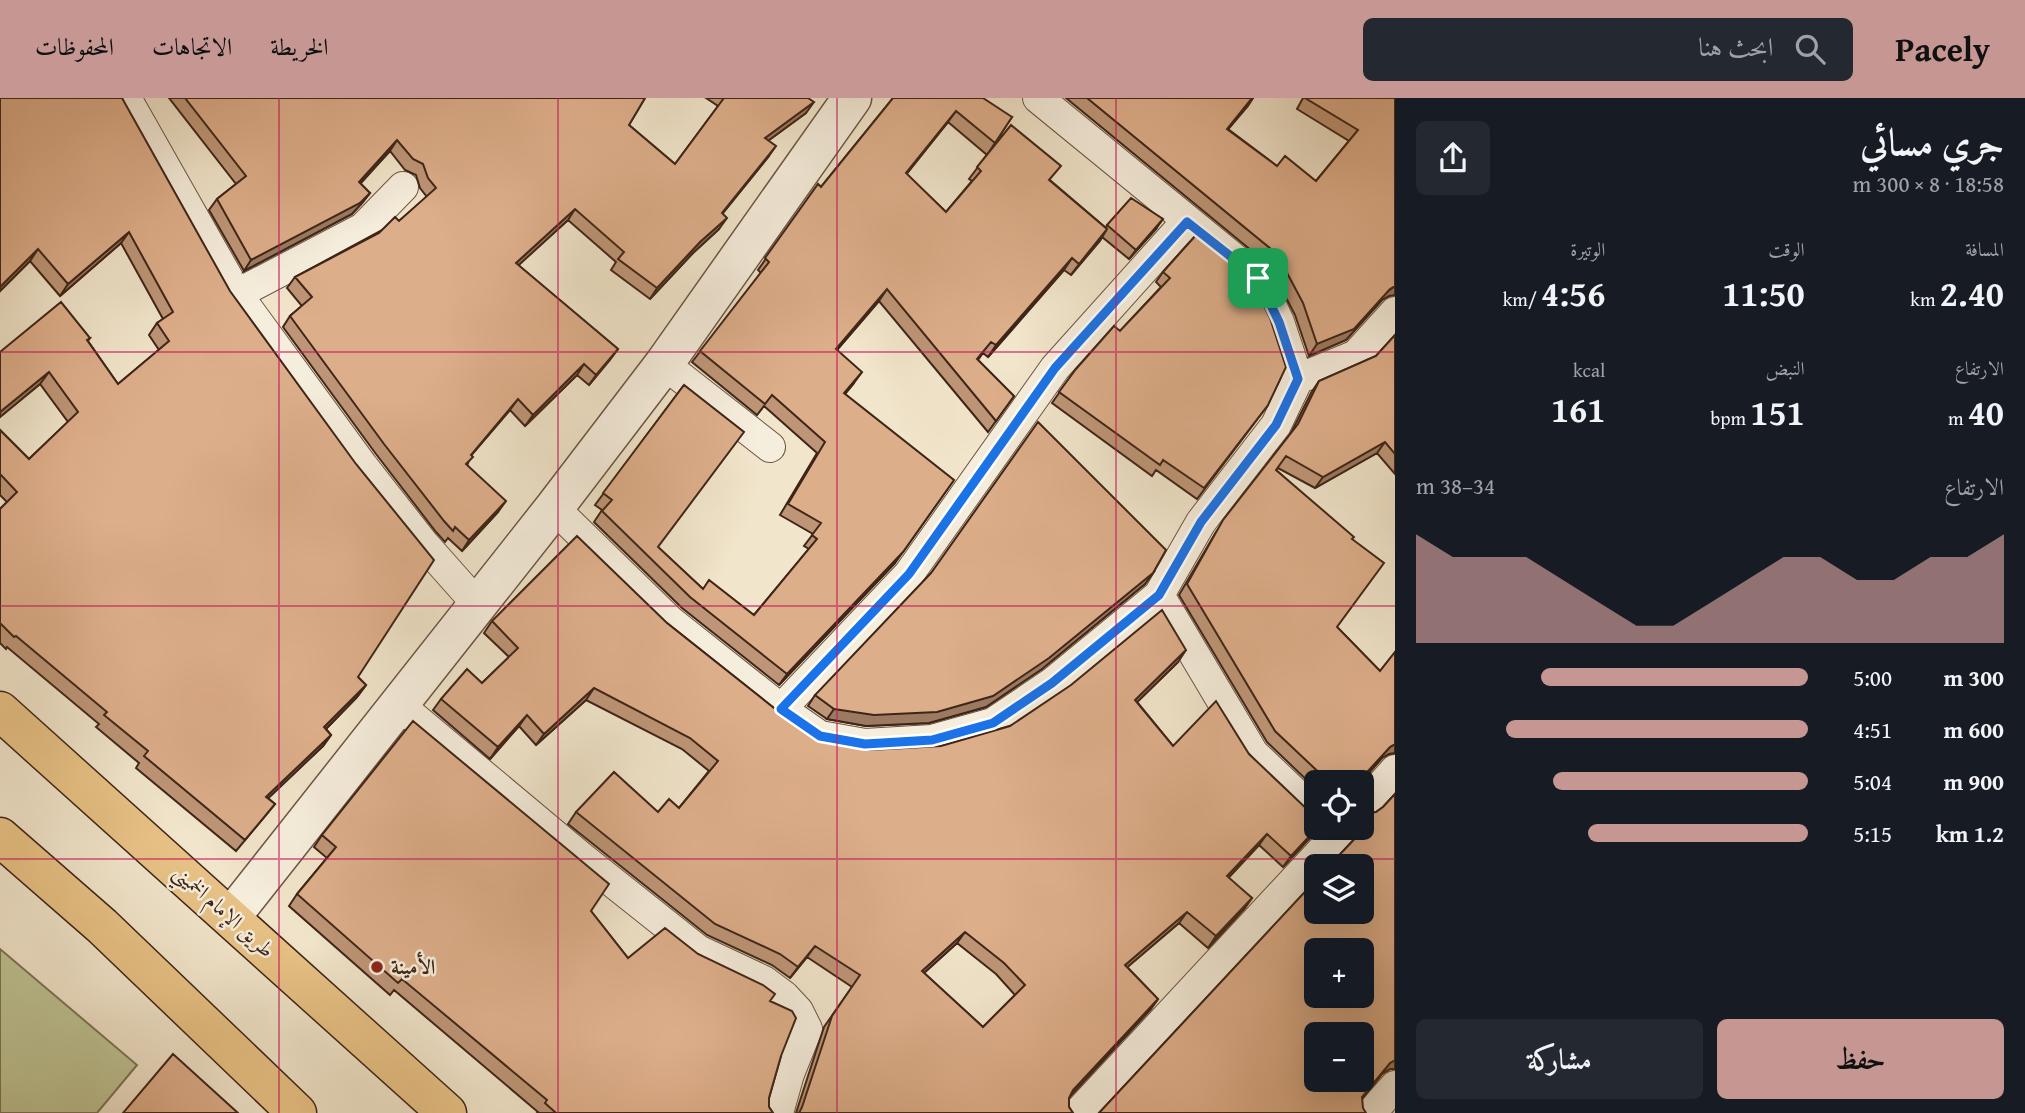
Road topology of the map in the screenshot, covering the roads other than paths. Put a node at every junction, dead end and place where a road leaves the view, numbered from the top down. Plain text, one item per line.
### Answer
1 (126, 98) edge
2 (852, 98) edge
3 (1038, 98) edge
4 (402, 187) dead end
5 (1187, 222) junction
6 (237, 294) junction
7 (1395, 312) edge
8 (664, 364) junction
9 (1298, 379) junction
10 (771, 447) dead end
11 (554, 508) junction
12 (1159, 595) junction
13 (478, 605) junction
14 (398, 704) junction
15 (781, 709) junction
16 (0, 711) edge
17 (1395, 770) edge
18 (1374, 794) edge
19 (1304, 802) edge
20 (0, 838) edge
21 (1328, 840) edge
22 (231, 917) junction
23 (1395, 1086) edge
24 (297, 1113) edge
25 (447, 1113) edge
26 (778, 1113) edge
27 (1078, 1113) edge
28 (1371, 1113) edge

1 - 6 street
2 - 8 street
3 - 5 street
4 - 6 street
5 - 9 street
5 - 15 street
6 - 13 street
7 - 9 street
8 - 10 street
8 - 11 street
9 - 12 street
11 - 13 street
11 - 15 street
12 - 15 street
12 - 19 street
13 - 14 street
14 - 22 street
14 - 26 street
16 - 22 highway, طريق الإمام الخميني
17 - 18 street
20 - 24 highway
21 - 27 street
22 - 25 highway, طريق الإمام الخميني
23 - 28 street

